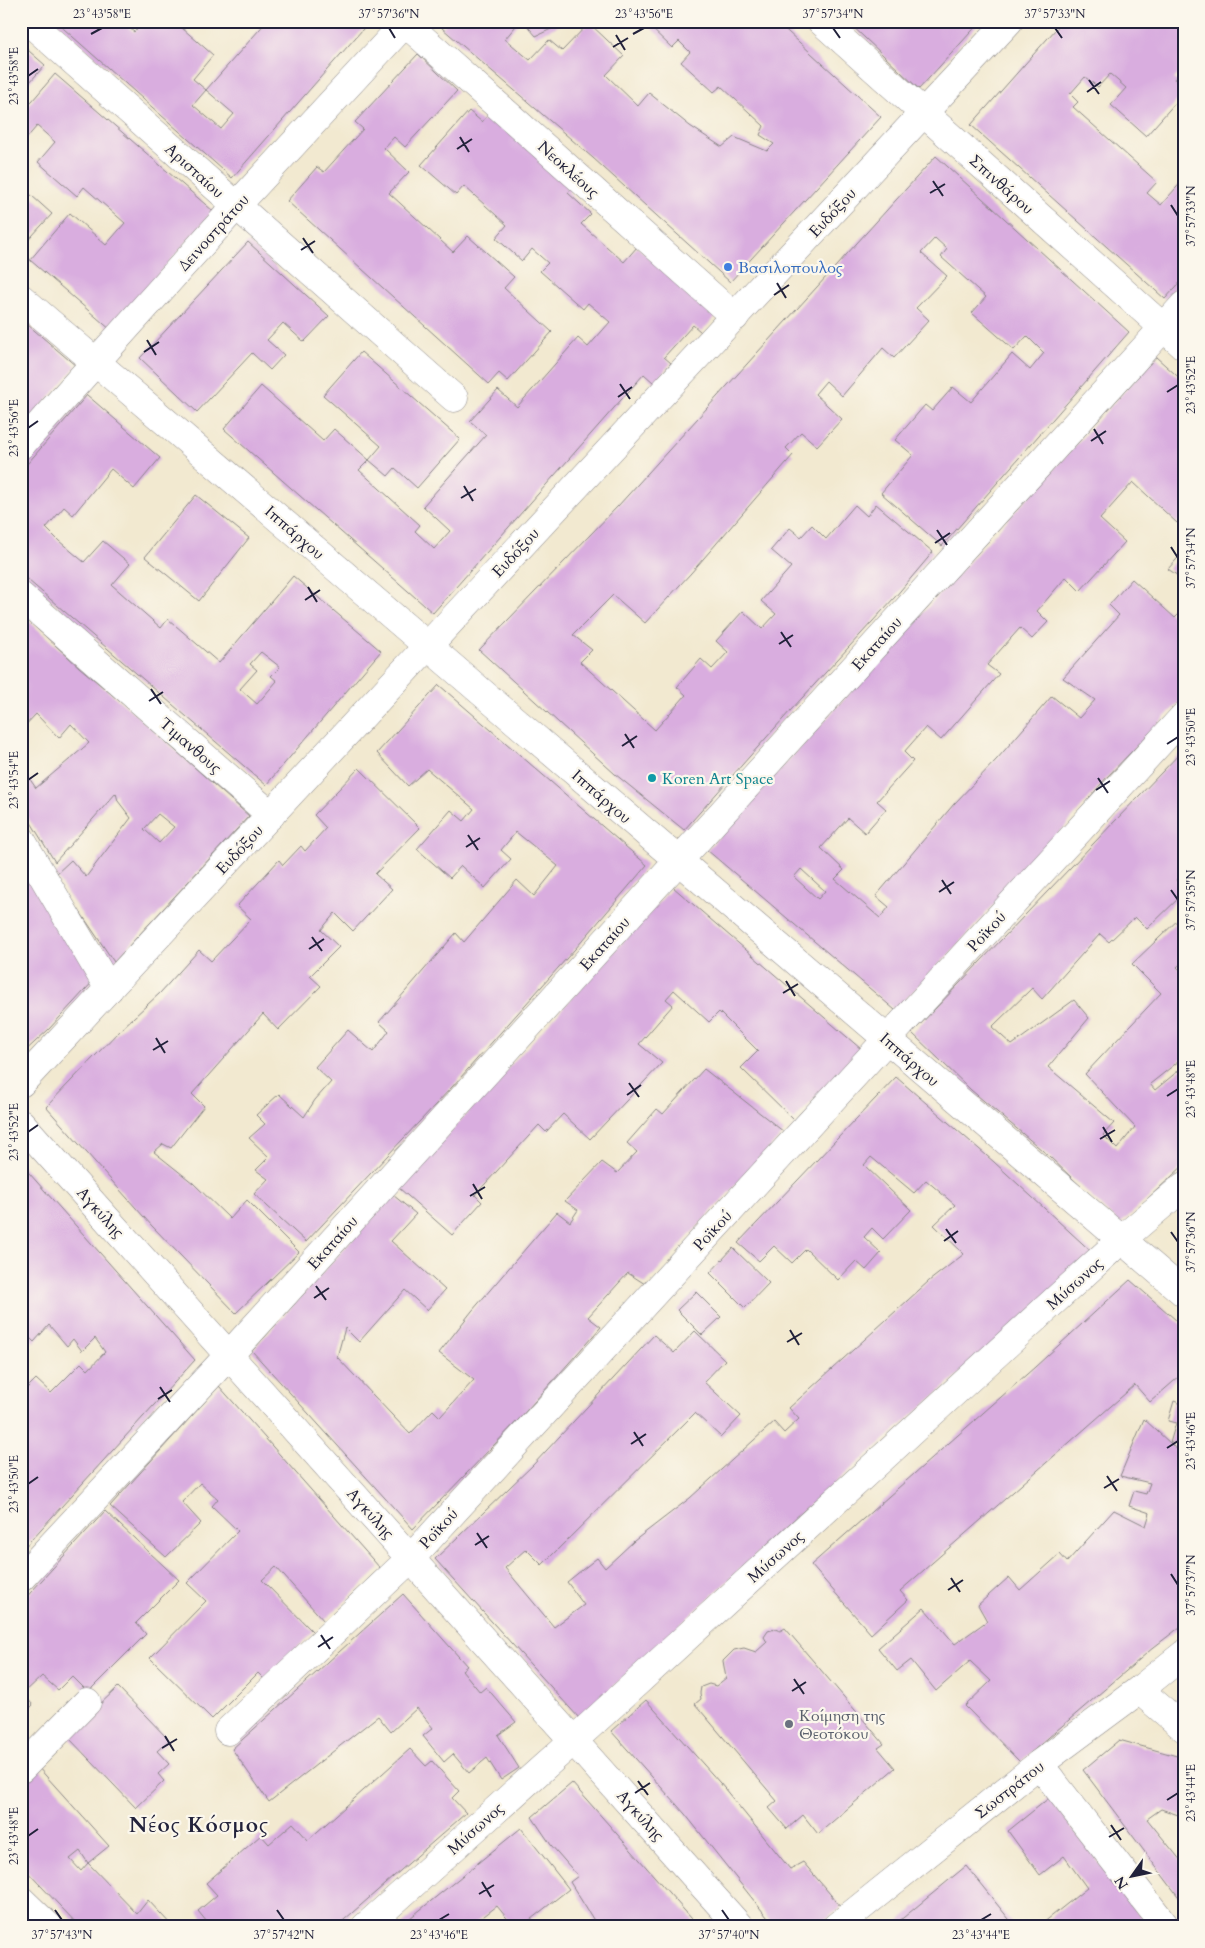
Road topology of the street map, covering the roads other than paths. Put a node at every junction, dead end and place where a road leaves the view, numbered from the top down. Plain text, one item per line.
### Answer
1 (28, 21) edge
2 (821, 21) edge
3 (1009, 21) edge
4 (405, 22) edge
5 (923, 114) junction
6 (236, 206) junction
7 (21, 298) edge
8 (1184, 305) edge
9 (735, 316) junction
10 (1164, 328) junction
11 (1184, 346) edge
12 (96, 362) junction
13 (454, 398) dead end
14 (21, 446) edge
15 (21, 596) edge
16 (428, 646) junction
17 (1184, 716) edge
18 (271, 815) junction
19 (21, 839) edge
20 (678, 861) junction
21 (109, 989) junction
22 (887, 1039) junction
23 (21, 1083) edge
24 (21, 1123) edge
25 (1184, 1186) edge
26 (1122, 1240) junction
27 (1184, 1293) edge
28 (230, 1355) junction
29 (411, 1558) junction
30 (21, 1578) edge
31 (1184, 1654) edge
32 (1138, 1690) junction
33 (87, 1702) dead end
34 (1184, 1728) edge
35 (228, 1731) dead end
36 (574, 1740) junction
37 (1039, 1764) junction
38 (21, 1769) edge
39 (21, 1900) edge
40 (49, 1927) edge
41 (365, 1927) edge
42 (740, 1927) edge
43 (836, 1927) edge
44 (1166, 1927) edge

1 - 6 street, Αρισταίου
2 - 5 street, Σπινθάρου
3 - 5 street, Ευδόξου
4 - 6 street, Δεινοστράτου
4 - 9 street, Νεοκλέους
5 - 9 street, Ευδόξου
5 - 10 street, Σπινθάρου
6 - 12 street, Δεινοστράτου
6 - 13 street, Αρισταίου
7 - 12 street, Ιππάρχου
8 - 10 street, Εκαταίου
9 - 16 street, Ευδόξου
10 - 11 street, Σπινθάρου
10 - 20 street, Εκαταίου
12 - 14 street, Δεινοστράτου
12 - 16 street, Ιππάρχου
15 - 18 street, Τιμανθους
16 - 18 street, Ευδόξου
16 - 20 street, Ιππάρχου
17 - 22 street, Ροϊκού
18 - 21 street, Ευδόξου
19 - 21 street
20 - 22 street, Ιππάρχου
20 - 28 street, Εκαταίου
21 - 23 street, Ευδόξου
22 - 26 street, Ιππάρχου
22 - 29 street, Ροϊκού
24 - 28 street, Αγκύλης
25 - 26 street, Μύσωνος
26 - 27 street, Ιππάρχου
26 - 36 street, Μύσωνος
28 - 29 street, Αγκύλης
28 - 30 street, Εκαταίου
29 - 35 street, Ροϊκού
29 - 36 street, Αγκύλης
31 - 32 street, Σωστράτου
32 - 34 street
32 - 37 street, Σωστράτου
33 - 38 street
36 - 41 street, Μύσωνος
36 - 42 street, Αγκύλης
37 - 43 street, Σωστράτου
37 - 44 street
39 - 40 street

